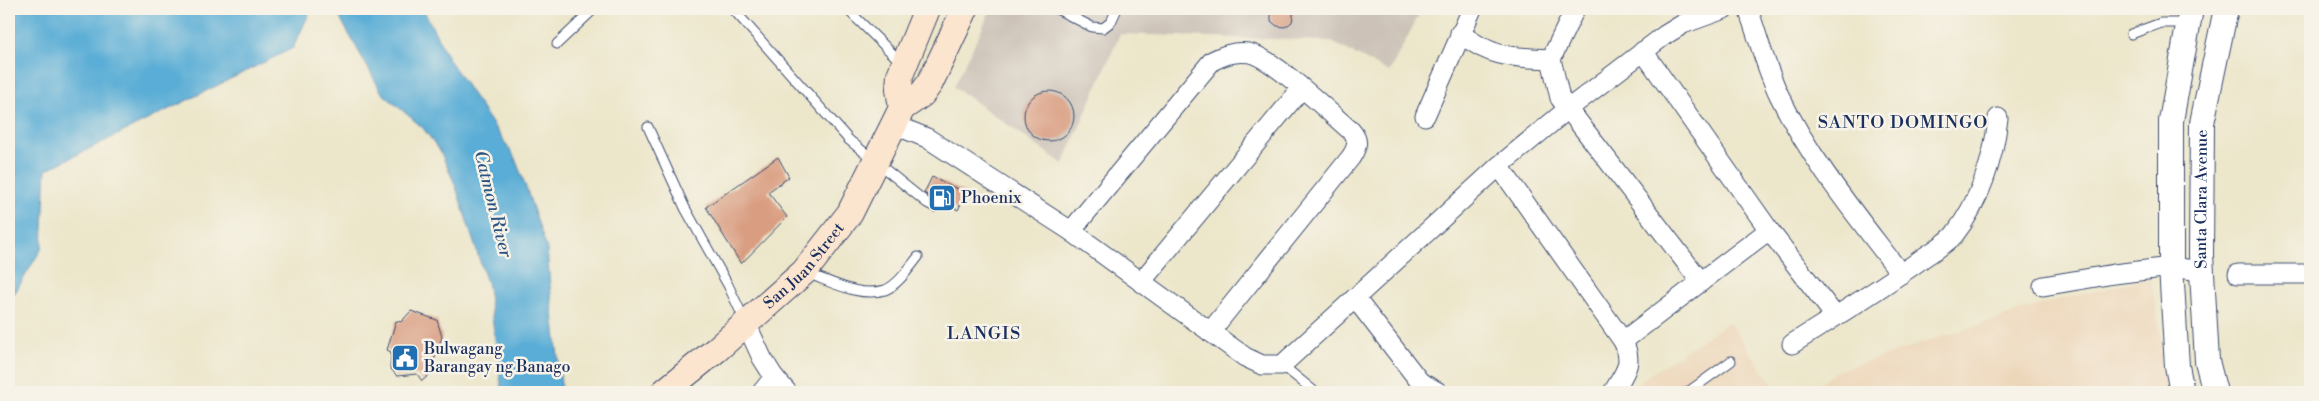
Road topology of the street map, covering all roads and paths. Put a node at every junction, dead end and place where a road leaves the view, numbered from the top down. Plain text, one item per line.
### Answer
1 (594, 9) edge
2 (734, 9) edge
3 (847, 9) edge
4 (927, 9) edge
5 (965, 9) edge
6 (1057, 9) edge
7 (1117, 9) edge
8 (1472, 9) edge
9 (1575, 9) edge
10 (1724, 9) edge
11 (1748, 9) edge
12 (2226, 9) edge
13 (2189, 16) edge
14 (1460, 33) junction
15 (2132, 34) dead end
16 (557, 44) dead end
17 (1643, 51) junction
18 (1551, 59) junction
19 (904, 64) junction
20 (1301, 89) junction
21 (1568, 109) junction
22 (1425, 116) dead end
23 (899, 117) junction
24 (1998, 118) dead end
25 (648, 127) dead end
26 (876, 163) junction
27 (1499, 166) junction
28 (940, 206) dead end
29 (1769, 230) junction
30 (1070, 231) junction
31 (918, 258) dead end
32 (2171, 267) junction
33 (2202, 271) junction
34 (804, 272) junction
35 (1901, 274) junction
36 (2238, 274) dead end
37 (2310, 274) edge
38 (1141, 282) junction
39 (1701, 282) junction
40 (2043, 286) dead end
41 (1355, 298) junction
42 (1835, 316) junction
43 (746, 323) junction
44 (1210, 332) junction
45 (1624, 340) junction
46 (1792, 344) dead end
47 (1730, 361) dead end
48 (1282, 365) junction
49 (774, 377) junction
50 (664, 392) edge
51 (762, 392) edge
52 (787, 392) edge
53 (1315, 392) edge
54 (1438, 392) edge
55 (1613, 392) edge
56 (1688, 392) edge
57 (2182, 392) edge
58 (2215, 392) edge

1 - 16 lane
2 - 26 lane
3 - 19 lane
4 - 19 main road
5 - 23 main road, San Juan Street
6 - 7 lane
8 - 14 street
9 - 18 street
10 - 17 street
11 - 35 street
12 - 33 street, Santa Clara Avenue
13 - 15 lane
13 - 32 street, Santa Clara Avenue
14 - 18 street
14 - 22 street
17 - 21 street
17 - 29 street
18 - 21 street
19 - 23 main road
20 - 30 street
20 - 38 street
20 - 44 street
21 - 27 street
21 - 39 street
23 - 26 main road, San Juan Street
23 - 30 street
24 - 35 street
25 - 43 lane
26 - 28 lane
26 - 34 main road, San Juan Street
27 - 41 street
27 - 45 street
29 - 39 street
29 - 42 street
30 - 38 street
31 - 34 lane
32 - 33 street
32 - 40 street
32 - 57 street, Santa Clara Avenue
33 - 58 street, Santa Clara Avenue
34 - 43 main road, San Juan Street
35 - 42 street
36 - 37 street
38 - 44 street
39 - 45 street
41 - 48 street
41 - 54 street
42 - 46 street
43 - 49 street
43 - 50 main road, San Juan Street
44 - 48 street
45 - 55 street
47 - 56 lane
48 - 53 lane
49 - 51 street
49 - 52 street

